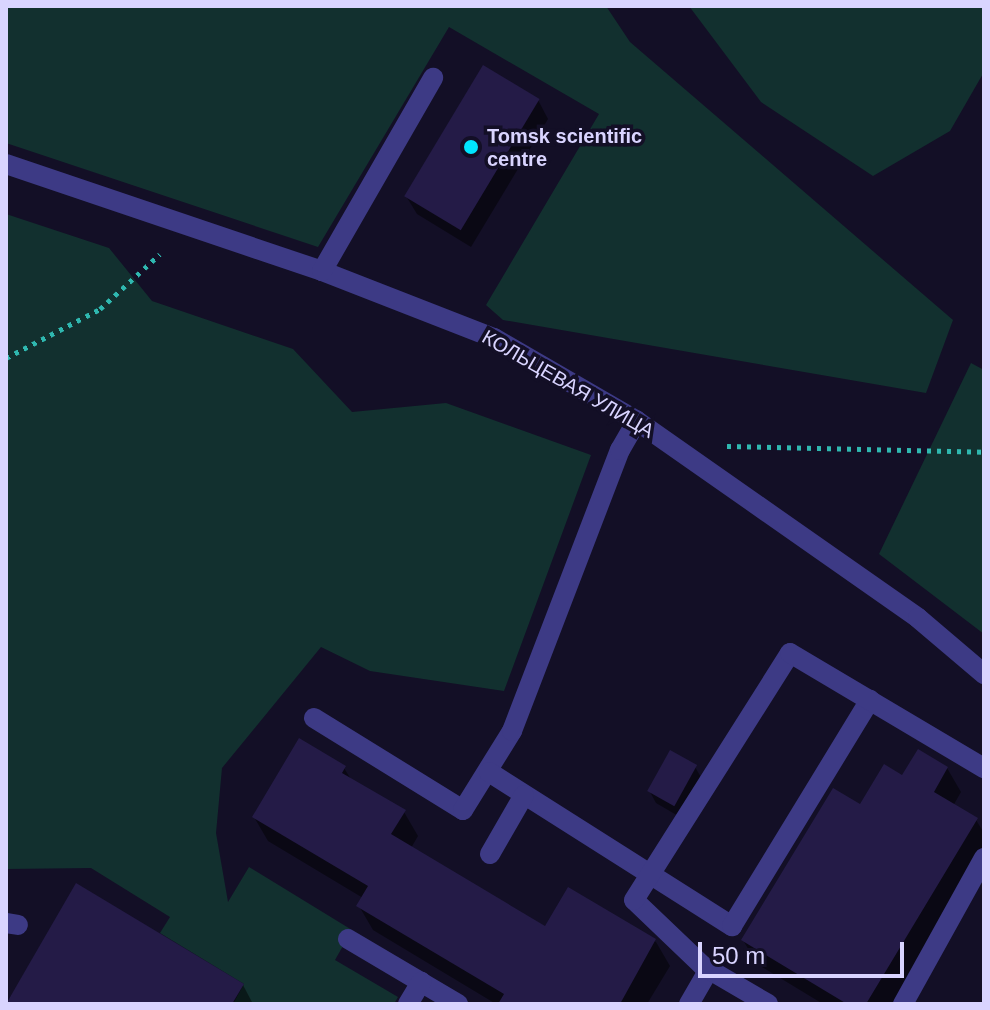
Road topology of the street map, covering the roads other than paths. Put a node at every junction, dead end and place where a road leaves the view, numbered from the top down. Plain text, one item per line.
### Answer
1 (433, 78) dead end
2 (6, 164) edge
3 (322, 271) junction
4 (637, 421) junction
5 (984, 674) edge
6 (870, 700) junction
7 (314, 718) dead end
8 (984, 768) edge
9 (489, 772) junction
10 (524, 795) junction
11 (490, 854) dead end
12 (984, 858) edge
13 (650, 874) junction
14 (348, 939) dead end
15 (709, 970) junction
16 (421, 982) junction
17 (408, 1004) edge
18 (458, 1004) edge
19 (689, 1004) edge
20 (768, 1004) edge
21 (903, 1004) edge

1 - 3 street
2 - 3 street, КОЛЬЦЕВАЯ УЛИЦА
3 - 4 street, КОЛЬЦЕВАЯ УЛИЦА
4 - 5 street, КОЛЬЦЕВАЯ УЛИЦА
4 - 9 street
6 - 8 street
6 - 13 street
6 - 13 street
7 - 9 street
9 - 10 street
10 - 11 street
10 - 13 street
12 - 21 street
13 - 15 street
14 - 16 street
15 - 19 street
15 - 20 street
16 - 17 street
16 - 18 street

